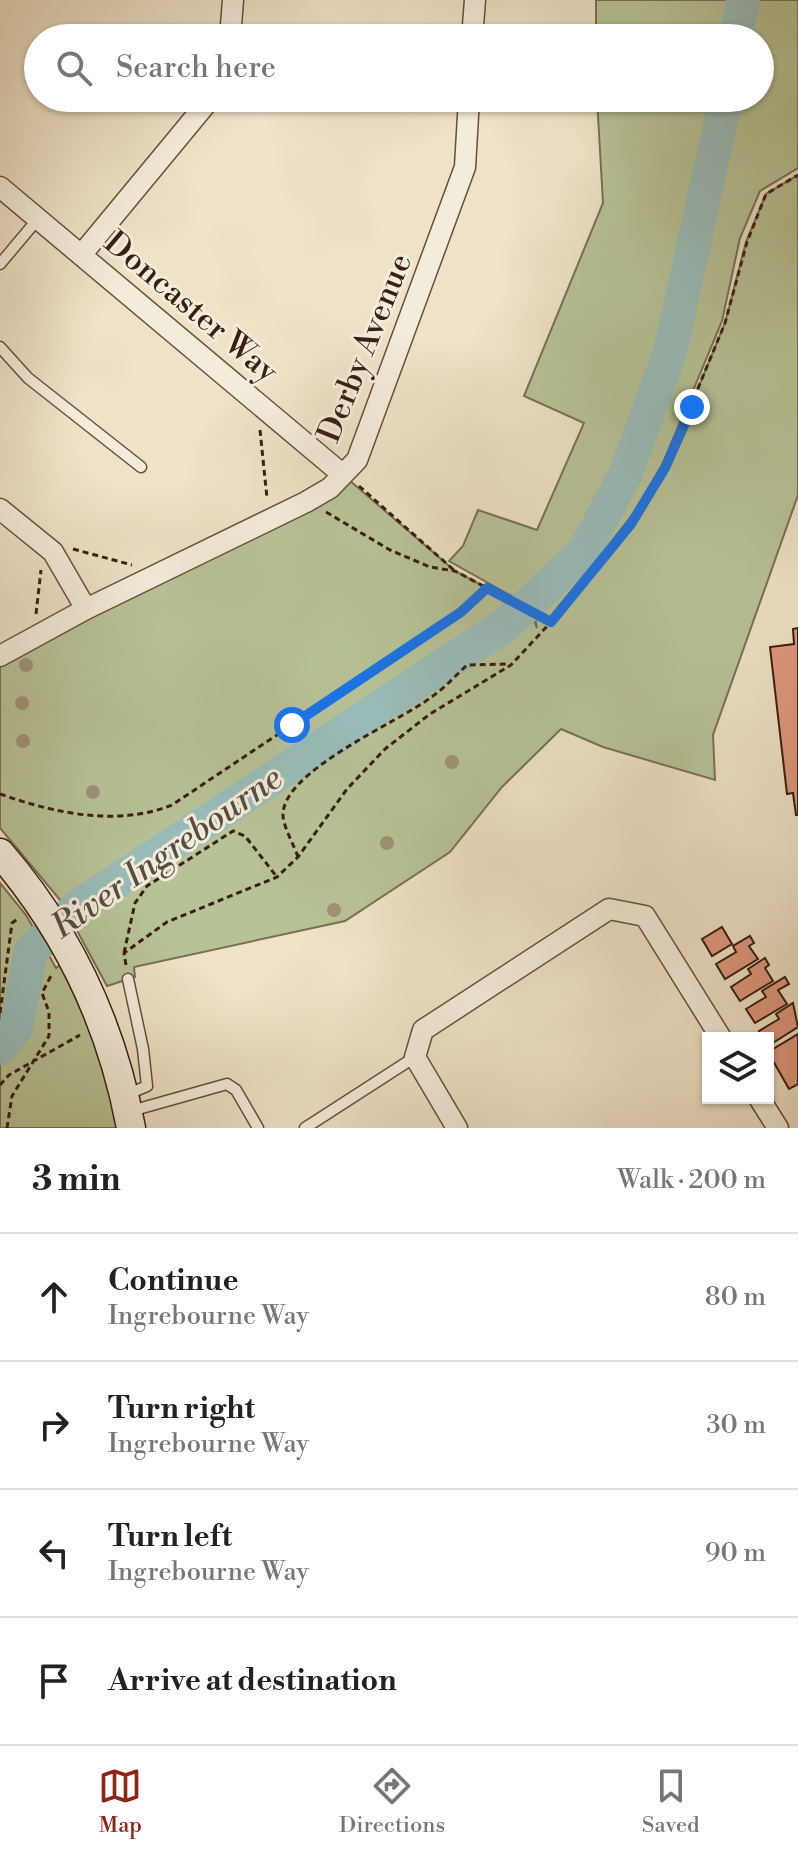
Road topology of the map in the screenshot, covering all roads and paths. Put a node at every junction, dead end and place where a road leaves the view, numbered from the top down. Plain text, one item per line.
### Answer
1 (233, 0) edge
2 (475, 0) edge
3 (231, 24) edge
4 (473, 24) edge
5 (199, 112) edge
6 (468, 112) edge
7 (798, 175) edge
8 (0, 187) edge
9 (37, 220) junction
10 (82, 254) junction
11 (0, 264) edge
12 (0, 347) edge
13 (257, 402) junction
14 (141, 467) dead end
15 (342, 474) junction
16 (306, 502) junction
17 (0, 509) edge
18 (270, 521) junction
19 (455, 571) junction
20 (487, 588) junction
21 (86, 609) junction
22 (551, 622) junction
23 (0, 656) edge
24 (511, 665) junction
25 (0, 794) edge
26 (0, 853) edge
27 (298, 857) junction
28 (277, 877) junction
29 (38, 916) junction
30 (124, 953) junction
31 (72, 956) junction
32 (128, 979) joint
33 (0, 1013) edge
34 (103, 1027) junction
35 (717, 1032) edge
36 (415, 1057) junction
37 (37, 1058) junction
38 (0, 1085) edge
39 (763, 1104) edge
40 (128, 1112) edge
41 (7, 1128) edge
42 (258, 1128) edge
43 (305, 1128) edge
44 (457, 1128) edge
45 (778, 1128) edge

1 - 3 street
2 - 4 street
5 - 10 street
6 - 15 street, Derby Avenue
7 - 22 path
8 - 9 street, Doncaster Way
9 - 10 street, Doncaster Way
9 - 11 lane
10 - 13 street, Doncaster Way
12 - 14 lane
13 - 15 street, Doncaster Way
13 - 18 path
15 - 16 street, Derby Avenue
15 - 19 path
16 - 18 street, Derby Avenue
16 - 19 path
17 - 21 street
18 - 21 street, Derby Avenue
19 - 20 path
20 - 22 path
20 - 25 path
21 - 23 street, Derby Avenue
22 - 24 path
24 - 27 path
24 - 27 path
26 - 29 street
27 - 28 path
28 - 30 path
28 - 30 path
29 - 31 street
29 - 33 path
30 - 32 path
31 - 34 street
31 - 37 path
32 - 40 lane
34 - 37 path
34 - 40 street
35 - 36 street
36 - 43 lane
36 - 44 street
37 - 38 path
37 - 41 path
39 - 45 street
40 - 42 lane

